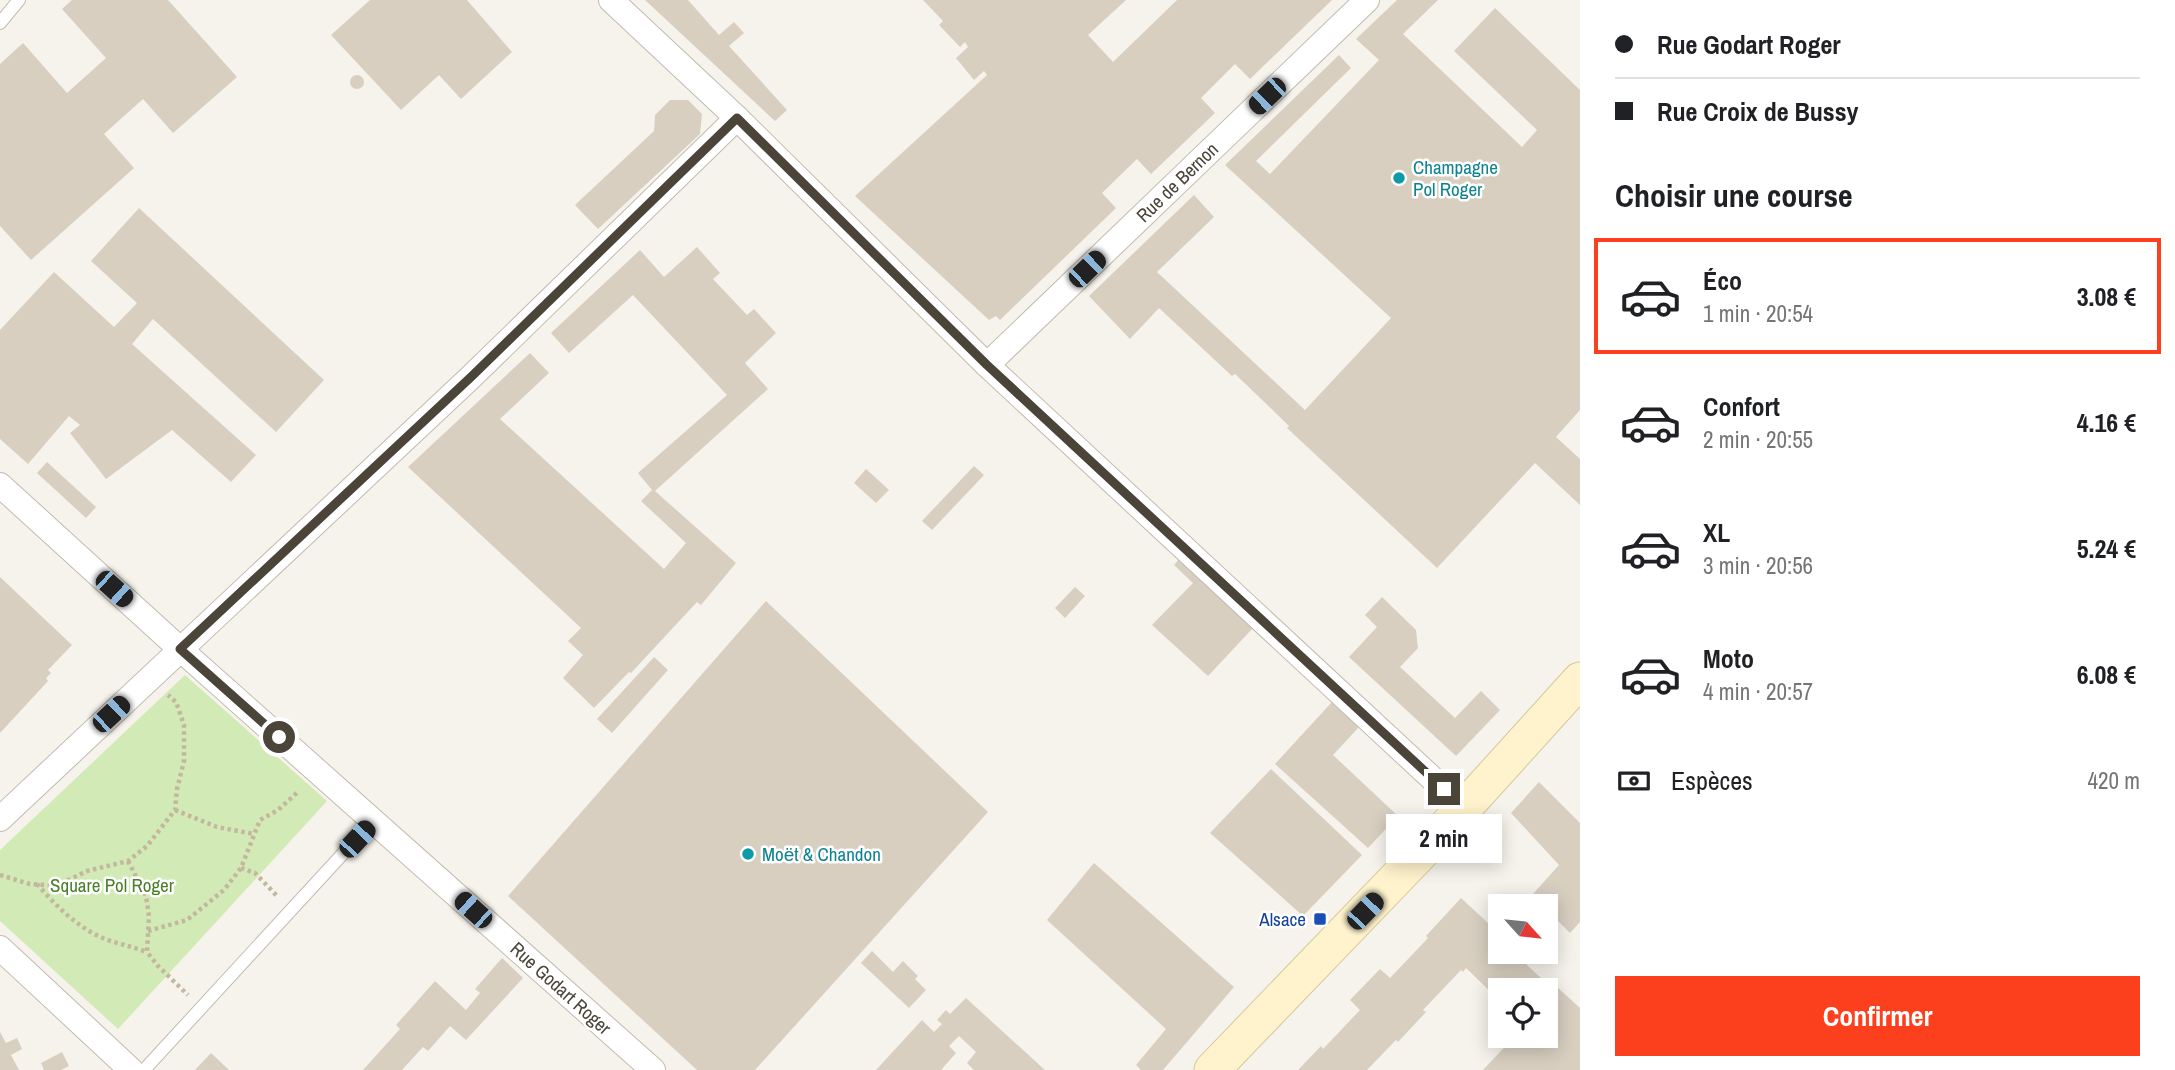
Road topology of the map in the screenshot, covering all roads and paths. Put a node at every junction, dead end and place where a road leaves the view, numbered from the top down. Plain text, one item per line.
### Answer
1 (19, 0) edge
2 (611, 0) edge
3 (1367, 0) edge
4 (0, 23) edge
5 (737, 118) junction
6 (987, 365) junction
7 (0, 485) edge
8 (180, 649) junction
9 (148, 680) junction
10 (1580, 680) edge
11 (318, 772) junction
12 (1464, 808) junction
13 (175, 810) junction
14 (0, 819) edge
15 (373, 821) junction
16 (254, 834) junction
17 (128, 861) junction
18 (241, 868) junction
19 (0, 875) edge
20 (37, 884) junction
21 (291, 910) junction
22 (148, 930) junction
23 (0, 948) edge
24 (147, 952) junction
25 (201, 1007) junction
26 (131, 1070) edge
27 (144, 1070) edge
28 (653, 1070) edge
29 (1212, 1070) edge

1 - 4 lane
2 - 5 street
3 - 6 street, Rue de Bernon
5 - 6 street
5 - 8 street
6 - 12 street
7 - 8 street, Rue Godart Roger
8 - 9 street
8 - 11 street, Rue Godart Roger
9 - 13 path
9 - 14 street
10 - 12 main road
11 - 15 street, Rue Godart Roger
11 - 16 path
12 - 29 main road
13 - 16 path
13 - 17 path
15 - 21 lane
15 - 28 street, Rue Godart Roger
16 - 18 path
17 - 20 path
17 - 22 path
18 - 21 path
18 - 22 path
19 - 20 path
20 - 24 path
21 - 25 lane
22 - 24 path
23 - 26 street
24 - 25 path
25 - 27 lane

